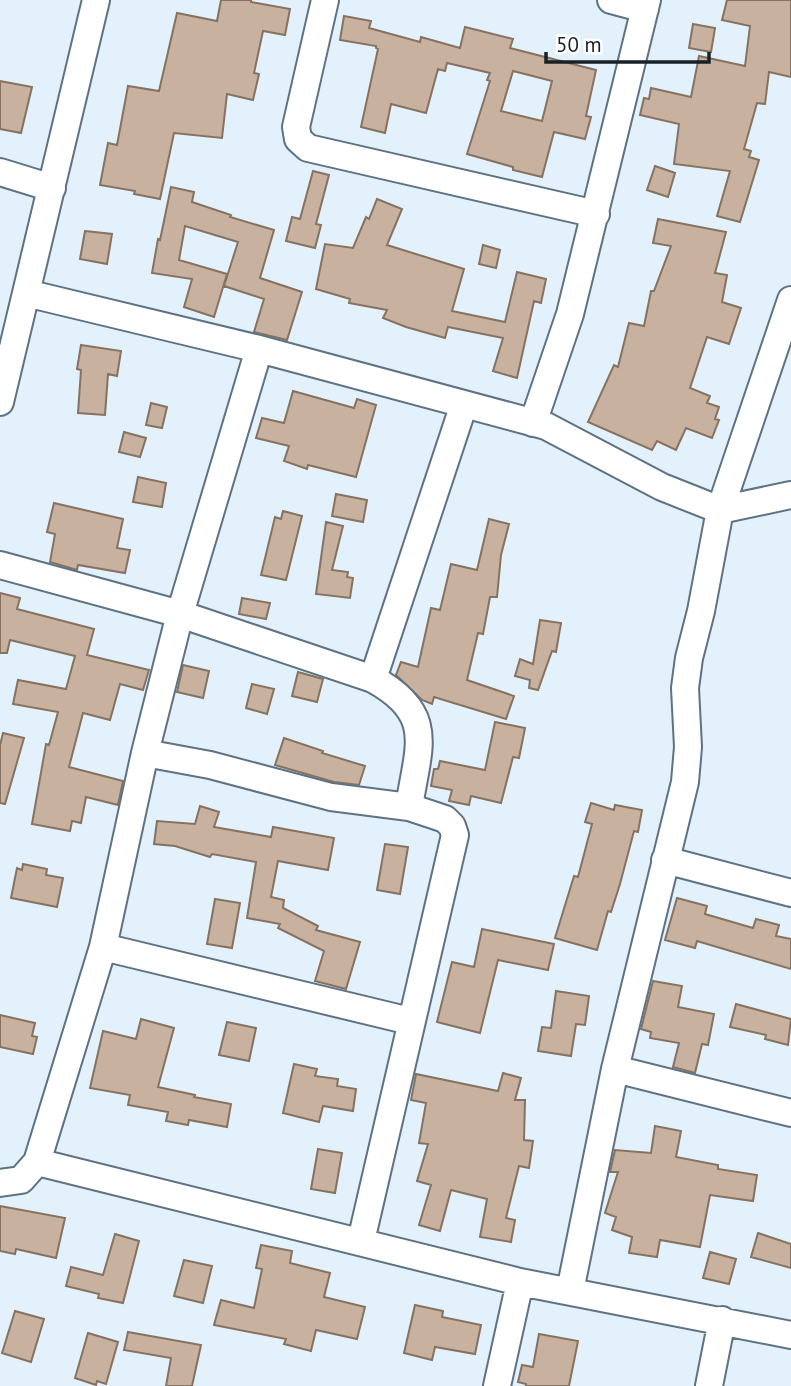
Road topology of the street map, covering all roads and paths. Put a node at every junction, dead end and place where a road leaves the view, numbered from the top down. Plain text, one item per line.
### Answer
1 (96, 0) edge
2 (325, 0) edge
3 (611, 0) edge
4 (646, 5) edge
5 (0, 172) edge
6 (51, 188) junction
7 (596, 214) junction
8 (26, 293) junction
9 (791, 300) edge
10 (259, 349) junction
11 (0, 402) edge
12 (464, 404) junction
13 (533, 423) junction
14 (791, 495) edge
15 (720, 510) junction
16 (0, 565) edge
17 (180, 614) junction
18 (373, 679) junction
19 (145, 752) junction
20 (409, 807) junction
21 (665, 860) junction
22 (791, 893) edge
23 (103, 947) junction
24 (410, 1021) junction
25 (615, 1069) junction
26 (791, 1113) edge
27 (37, 1162) junction
28 (0, 1183) edge
29 (361, 1241) junction
30 (520, 1282) junction
31 (570, 1291) junction
32 (722, 1320) junction
33 (791, 1335) edge
34 (497, 1386) edge
35 (709, 1386) edge

1 - 6 street
2 - 7 street
3 - 4 street
4 - 7 street
5 - 6 street
6 - 8 street
7 - 13 street
8 - 10 street
8 - 11 street
9 - 15 street
10 - 12 street
10 - 17 street
12 - 13 street
12 - 18 street
13 - 15 street
14 - 15 street
15 - 21 street
16 - 17 street
17 - 18 street
17 - 19 street
18 - 20 street
19 - 20 street
19 - 23 street
20 - 24 street
21 - 22 street
21 - 25 street
23 - 24 street
23 - 27 street
24 - 29 street
25 - 26 street
25 - 31 street
27 - 28 street
27 - 29 street
29 - 30 street
30 - 31 street
30 - 34 street
31 - 32 street
32 - 33 street
32 - 35 street

